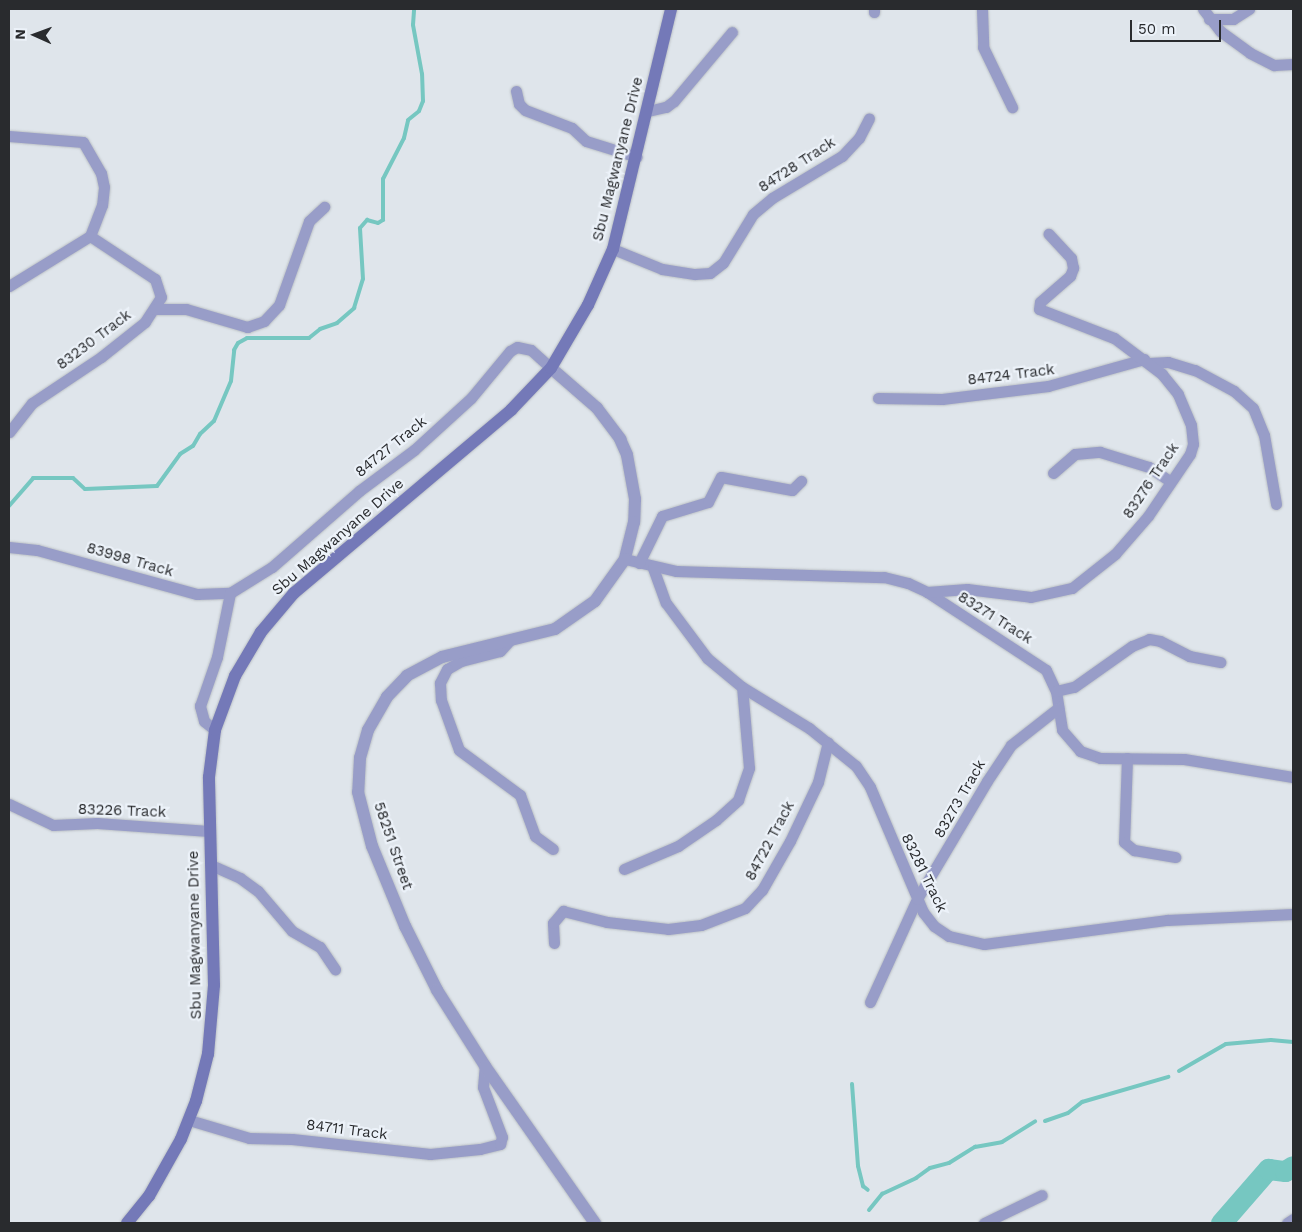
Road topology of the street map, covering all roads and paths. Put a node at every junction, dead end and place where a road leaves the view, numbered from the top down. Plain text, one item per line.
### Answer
1 (671, 9) edge
2 (982, 9) edge
3 (1249, 9) edge
4 (1206, 14) edge
5 (732, 32) dead end
6 (1293, 64) edge
7 (516, 91) dead end
8 (1012, 107) dead end
9 (648, 110) junction
10 (869, 118) dead end
11 (9, 136) edge
12 (638, 157) junction
13 (324, 206) dead end
14 (1049, 234) dead end
15 (90, 236) junction
16 (613, 249) junction
17 (9, 286) edge
18 (155, 309) junction
19 (1147, 361) junction
20 (551, 368) junction
21 (878, 398) dead end
22 (9, 432) edge
23 (1053, 473) dead end
24 (801, 481) dead end
25 (1170, 481) junction
26 (1276, 504) dead end
27 (9, 547) edge
28 (625, 558) junction
29 (638, 563) junction
30 (653, 568) junction
31 (242, 587) joint
32 (927, 592) junction
33 (230, 593) junction
34 (510, 640) junction
35 (1220, 662) dead end
36 (742, 687) junction
37 (1056, 691) junction
38 (1058, 708) junction
39 (215, 730) junction
40 (828, 742) junction
41 (1128, 758) junction
42 (1293, 777) edge
43 (9, 804) edge
44 (209, 831) junction
45 (553, 849) dead end
46 (1175, 857) dead end
47 (210, 864) junction
48 (624, 869) dead end
49 (917, 899) junction
50 (1293, 914) edge
51 (554, 943) dead end
52 (335, 969) dead end
53 (870, 1002) dead end
54 (485, 1066) junction
55 (189, 1120) junction
56 (1042, 1195) dead end
57 (1293, 1219) edge
58 (127, 1223) edge
59 (595, 1223) edge
60 (984, 1223) edge
61 (1287, 1223) edge

1 - 9 main road, Sbu Magwanyane Drive
2 - 8 street
3 - 4 street
4 - 6 street
5 - 9 street
7 - 12 street
9 - 12 main road, Sbu Magwanyane Drive
10 - 16 street, 84728 Track
11 - 15 street
12 - 16 main road, Sbu Magwanyane Drive
13 - 18 street
14 - 19 street, 83276 Track
15 - 17 street
15 - 18 street
16 - 20 main road, Sbu Magwanyane Drive
18 - 22 street, 83230 Track
19 - 21 street, 84724 Track
19 - 25 street, 83276 Track
19 - 26 street, 84724 Track
20 - 28 street, 58251 Street
20 - 31 street, 84727 Track
20 - 39 main road, Sbu Magwanyane Drive
23 - 25 street
24 - 29 street
25 - 32 street, 83276 Track
27 - 33 street, 83998 Track
28 - 29 street, 83271 Track
28 - 34 street, 58251 Street
29 - 30 street, 83271 Track
30 - 32 street, 83271 Track
30 - 36 street, 83281 Track
31 - 33 street, 83998 Track
32 - 37 street, 83271 Track
33 - 39 street
34 - 45 street
34 - 54 street, 58251 Street
35 - 37 street
36 - 40 street, 83281 Track
36 - 48 street
37 - 38 street, 83271 Track
38 - 41 street, 83271 Track
38 - 49 street, 83273 Track
39 - 44 main road, Sbu Magwanyane Drive
40 - 49 street, 83281 Track
40 - 51 street, 84722 Track
41 - 42 street, 83271 Track
41 - 46 street
43 - 44 street, 83226 Track
44 - 47 main road, Sbu Magwanyane Drive
47 - 52 street
47 - 55 main road, Sbu Magwanyane Drive
49 - 50 street, 83281 Track
49 - 53 street, 83273 Track
54 - 55 street, 84711 Track
54 - 59 street, 58251 Street
55 - 58 main road, Sbu Magwanyane Drive
56 - 60 street
57 - 61 street

